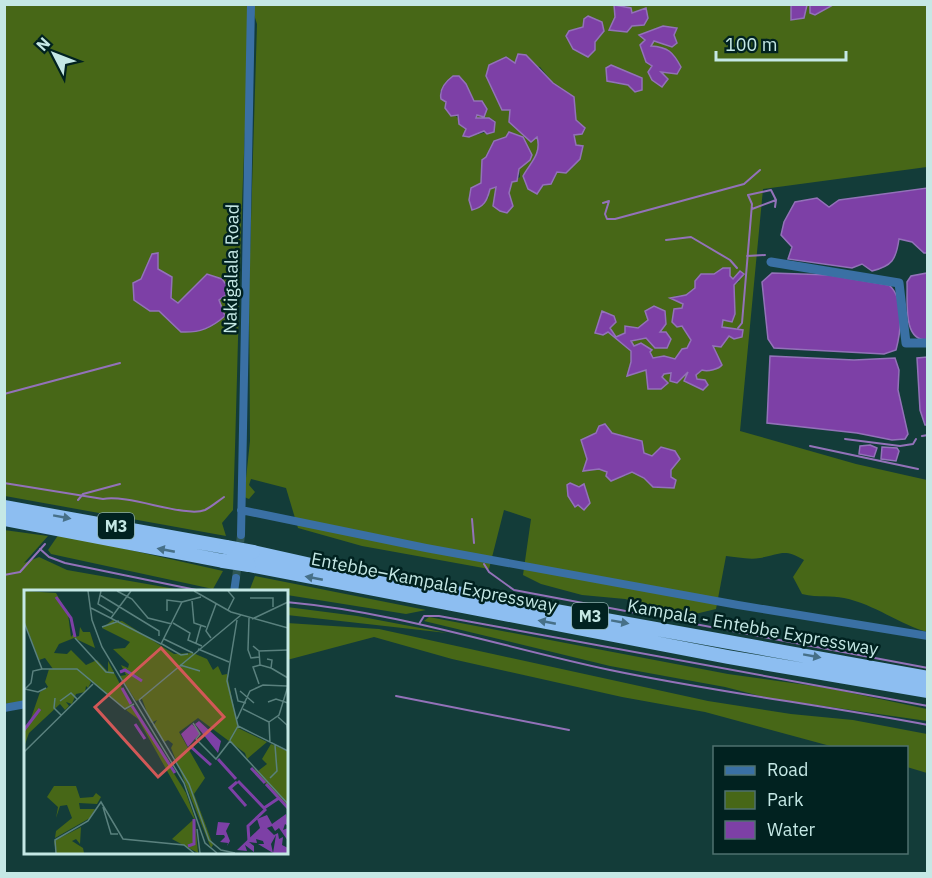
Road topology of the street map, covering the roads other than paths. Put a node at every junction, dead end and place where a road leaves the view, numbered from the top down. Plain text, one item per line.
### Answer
1 (250, 5) edge
2 (771, 262) dead end
3 (927, 343) edge
4 (4, 507) edge
5 (241, 510) junction
6 (4, 519) edge
7 (241, 535) tunnel mouth
8 (225, 554) junction
9 (251, 559) junction
10 (236, 578) tunnel mouth
11 (234, 590) edge
12 (927, 636) edge
13 (927, 678) edge
14 (927, 691) edge
15 (24, 704) edge
16 (4, 708) edge

1 - 5 street, Nakigalala Road
2 - 3 street
4 -> 8 highway, Entebbe–Kampala Expressway / M3
5 - 7 street, Nakigalala Road
5 - 12 street
8 -> 6 highway, Entebbe–Kampala Expressway / M3
8 - 9 highway, Entebbe–Kampala Expressway / M3, bridge
9 -> 13 highway, Kampala - Entebbe Expressway / M3
14 -> 9 highway, Entebbe–Kampala Expressway / M3
10 - 11 street
15 - 16 street

